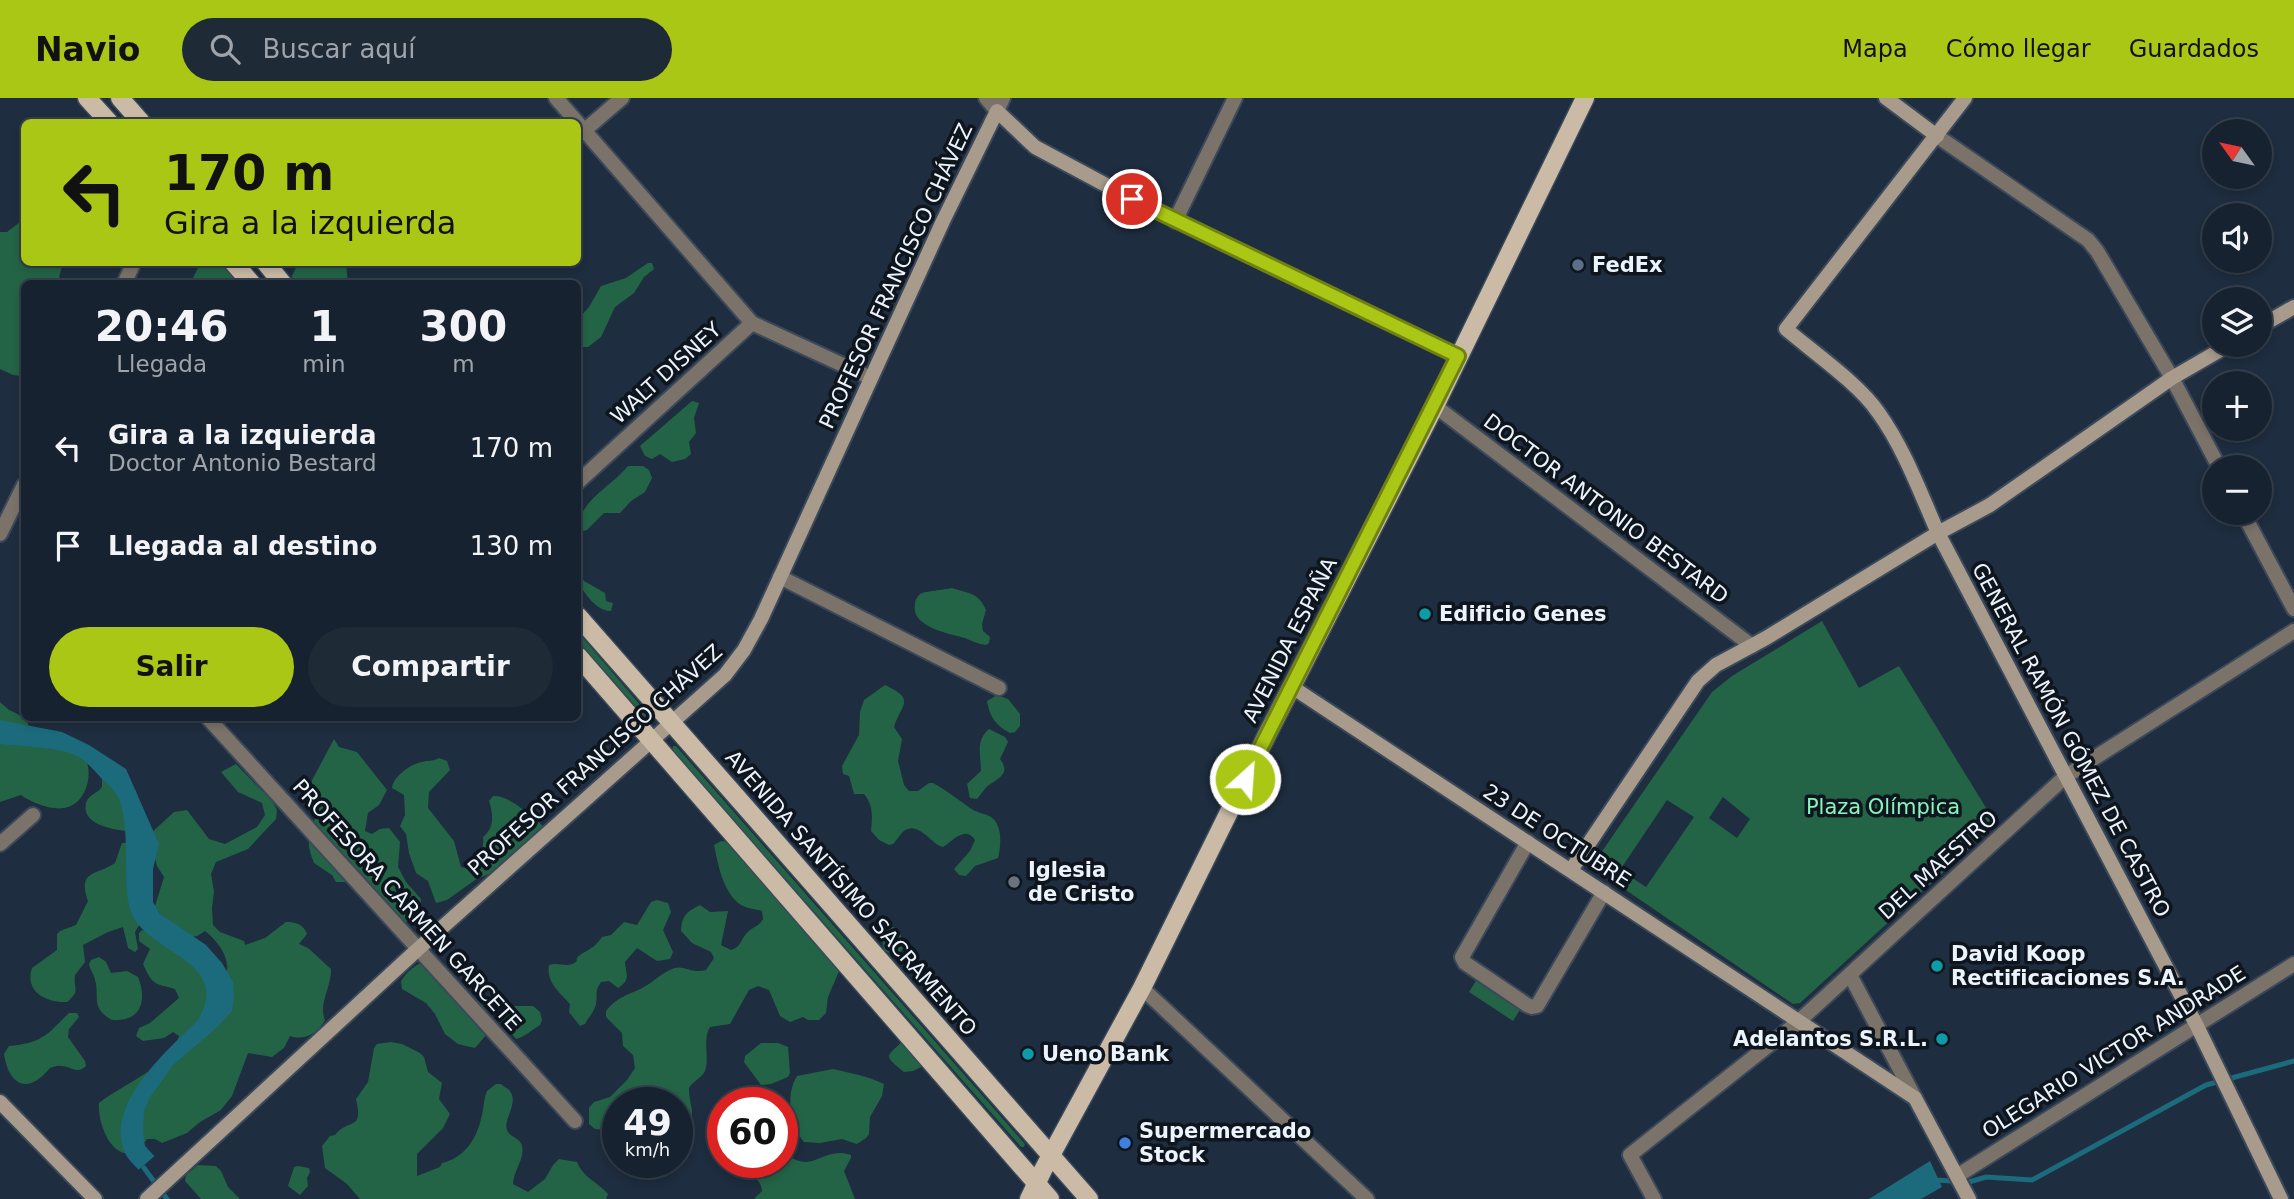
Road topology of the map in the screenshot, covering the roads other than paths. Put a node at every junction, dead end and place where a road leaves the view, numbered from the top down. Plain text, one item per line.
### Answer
1 (87, 98) edge
2 (120, 98) edge
3 (556, 98) edge
4 (622, 98) edge
5 (986, 98) edge
6 (1235, 98) edge
7 (1585, 98) edge
8 (1886, 98) edge
9 (1965, 98) edge
10 (1000, 104) edge
11 (106, 119) edge
12 (138, 119) edge
13 (574, 119) edge
14 (581, 127) edge
15 (584, 130) junction
16 (1937, 136) junction
17 (1175, 221) junction
18 (236, 266) edge
19 (268, 266) edge
20 (248, 280) edge
21 (280, 280) edge
22 (2294, 307) edge
23 (2272, 320) edge
24 (752, 323) junction
25 (1458, 356) junction
26 (2208, 357) edge
27 (871, 378) junction
28 (2172, 378) junction
29 (1435, 406) junction
30 (2213, 455) edge
31 (581, 479) edge
32 (21, 491) edge
33 (2249, 525) edge
34 (1938, 533) junction
35 (0, 534) edge
36 (780, 577) junction
37 (2294, 609) edge
38 (581, 619) edge
39 (2294, 631) edge
40 (1752, 646) junction
41 (581, 659) edge
42 (999, 688) dead end
43 (1292, 688) junction
44 (211, 721) edge
45 (671, 723) junction
46 (652, 741) junction
47 (2066, 776) junction
48 (33, 815) dead end
49 (1528, 842) junction
50 (0, 844) edge
51 (1571, 870) junction
52 (1604, 892) junction
53 (418, 949) junction
54 (2294, 964) edge
55 (1850, 975) junction
56 (1142, 988) junction
57 (1798, 1022) junction
58 (2197, 1027) junction
59 (1915, 1098) junction
60 (0, 1102) edge
61 (575, 1121) dead end
62 (1051, 1156) junction
63 (1958, 1177) junction
64 (1032, 1191) edge
65 (95, 1199) edge
66 (147, 1199) edge
67 (1050, 1199) edge
68 (1089, 1199) edge
69 (1367, 1199) edge
70 (1654, 1199) edge
71 (1969, 1199) edge
72 (2281, 1199) edge

1 - 11 main road
2 - 12 main road
3 - 13 street
4 - 15 street
5 - 10 street
6 - 17 street
7 - 25 main road, AVENIDA ESPAÑA
8 - 16 main road
9 - 16 main road
10 - 17 main road
10 - 27 main road, PROFESOR FRANCISCO CHÁVEZ
14 - 15 street
15 - 24 street
16 - 28 street
16 - 34 main road, GENERAL RAMÓN GÓMEZ DE CASTRO
17 - 25 main road
18 - 20 main road
19 - 21 main road
22 - 23 main road
24 - 27 street
24 - 31 street, WALT DISNEY
25 - 29 main road, AVENIDA ESPAÑA
26 - 28 main road
27 - 36 main road, PROFESOR FRANCISCO CHÁVEZ
28 - 30 street
28 - 34 main road
29 - 40 street, DOCTOR ANTONIO BESTARD
29 - 43 main road, AVENIDA ESPAÑA
32 - 35 street
33 - 37 street
34 - 40 main road
34 - 47 main road, GENERAL RAMÓN GÓMEZ DE CASTRO
36 - 42 street
36 - 45 main road, PROFESOR FRANCISCO CHÁVEZ
38 - 45 main road, AVENIDA SANTÍSIMO SACRAMENTO
39 - 47 street, DEL MAESTRO
40 - 51 main road
41 - 46 main road
43 - 49 main road, 23 DE OCTUBRE
43 - 56 main road, AVENIDA ESPAÑA
44 - 53 street, PROFESORA CARMEN GARCETE
45 - 46 main road, PROFESOR FRANCISCO CHÁVEZ
45 - 62 main road, AVENIDA SANTÍSIMO SACRAMENTO
46 - 53 main road, PROFESOR FRANCISCO CHÁVEZ
46 - 64 main road
47 - 55 street, DEL MAESTRO
47 - 58 main road, GENERAL RAMÓN GÓMEZ DE CASTRO
48 - 50 street
49 - 51 main road, 23 DE OCTUBRE
49 - 52 street
51 - 52 main road, 23 DE OCTUBRE
52 - 57 main road, 23 DE OCTUBRE
53 - 61 street, PROFESORA CARMEN GARCETE
53 - 66 main road, PROFESOR FRANCISCO CHÁVEZ
54 - 58 street, OLEGARIO VICTOR ANDRADE
55 - 57 street, DEL MAESTRO
55 - 59 street
56 - 62 main road, AVENIDA ESPAÑA
56 - 69 street
57 - 59 main road, 23 DE OCTUBRE
57 - 70 street, DEL MAESTRO
58 - 63 street, OLEGARIO VICTOR ANDRADE
58 - 72 main road, GENERAL RAMÓN GÓMEZ DE CASTRO
59 - 63 main road
60 - 65 main road
62 - 64 main road, AVENIDA ESPAÑA
62 - 68 main road, AVENIDA SANTÍSIMO SACRAMENTO
63 - 71 main road
64 - 67 main road

